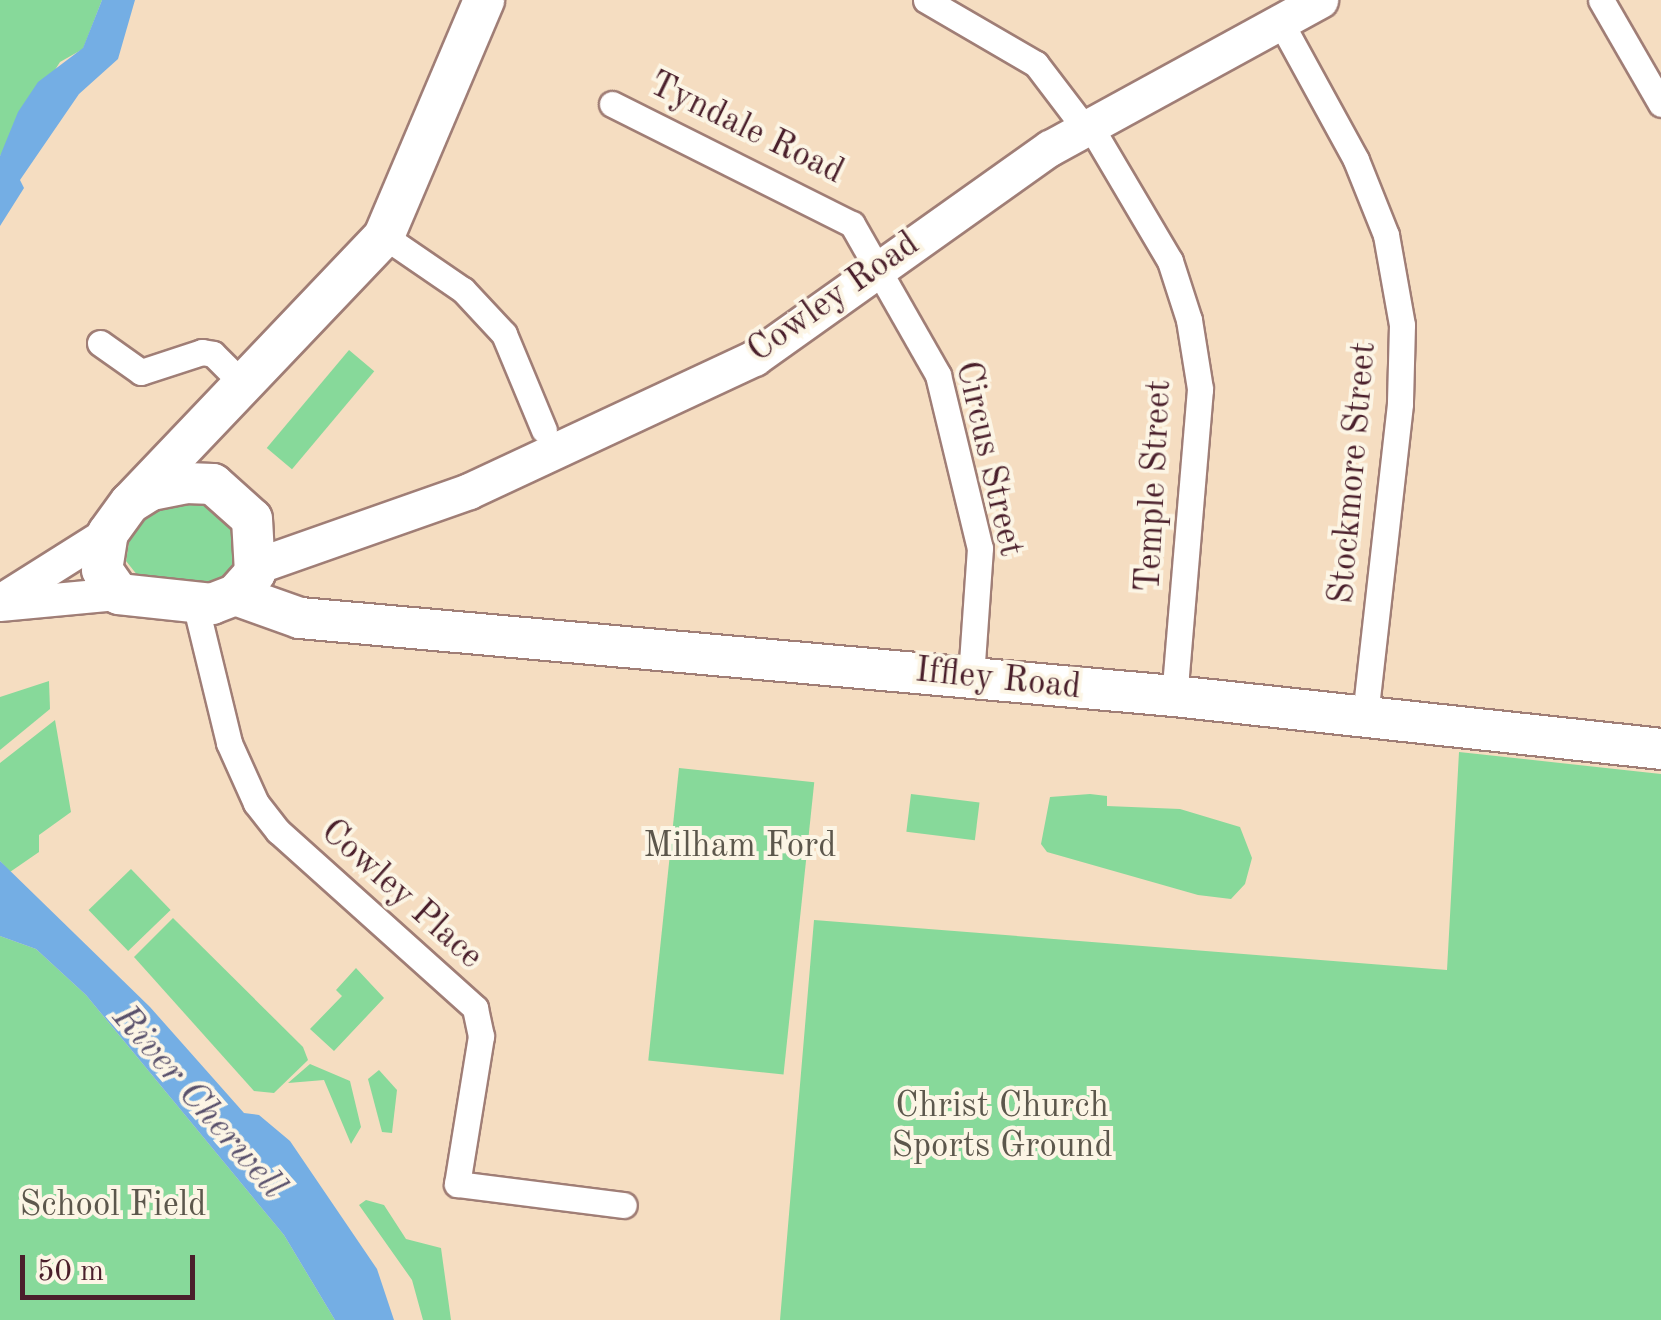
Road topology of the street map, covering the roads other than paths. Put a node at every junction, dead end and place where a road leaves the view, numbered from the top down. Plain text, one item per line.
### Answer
1 (484, 0) edge
2 (926, 0) edge
3 (1320, 0) edge
4 (1601, 0) edge
5 (1280, 22) junction
6 (612, 104) dead end
7 (1661, 104) edge
8 (1086, 126) junction
9 (384, 236) junction
10 (880, 269) junction
11 (100, 343) dead end
12 (243, 384) junction
13 (215, 413) junction
14 (544, 430) dead end
15 (213, 484) junction
16 (119, 518) junction
17 (252, 518) junction
18 (320, 539) junction
19 (234, 587) junction
20 (119, 594) junction
21 (0, 603) edge
22 (971, 677) junction
23 (1174, 696) junction
24 (1365, 716) junction
25 (1661, 748) edge
26 (624, 1205) dead end

1 - 9 main road
2 - 8 street, Temple Street
3 - 5 main road, Cowley Road
4 - 7 street
5 - 8 main road, Cowley Road
5 - 24 street, Stockmore Street
6 - 10 street, Tyndale Road
8 - 10 main road, Cowley Road
8 - 23 street, Temple Street
9 - 12 main road
9 - 14 street
10 - 18 main road, Cowley Road
10 - 22 street, Circus Street
11 - 12 street
12 - 13 main road
13 - 15 main road
13 - 16 main road
15 - 16 main road
15 - 17 main road
16 - 20 main road
16 - 21 street
17 - 18 main road
17 - 19 main road
18 - 19 main road, Cowley Road
19 - 20 main road
19 - 22 main road, Iffley Road
19 - 26 street, Cowley Place
20 - 21 street
22 - 23 main road, Iffley Road
23 - 24 main road, Iffley Road
24 - 25 main road, Iffley Road

